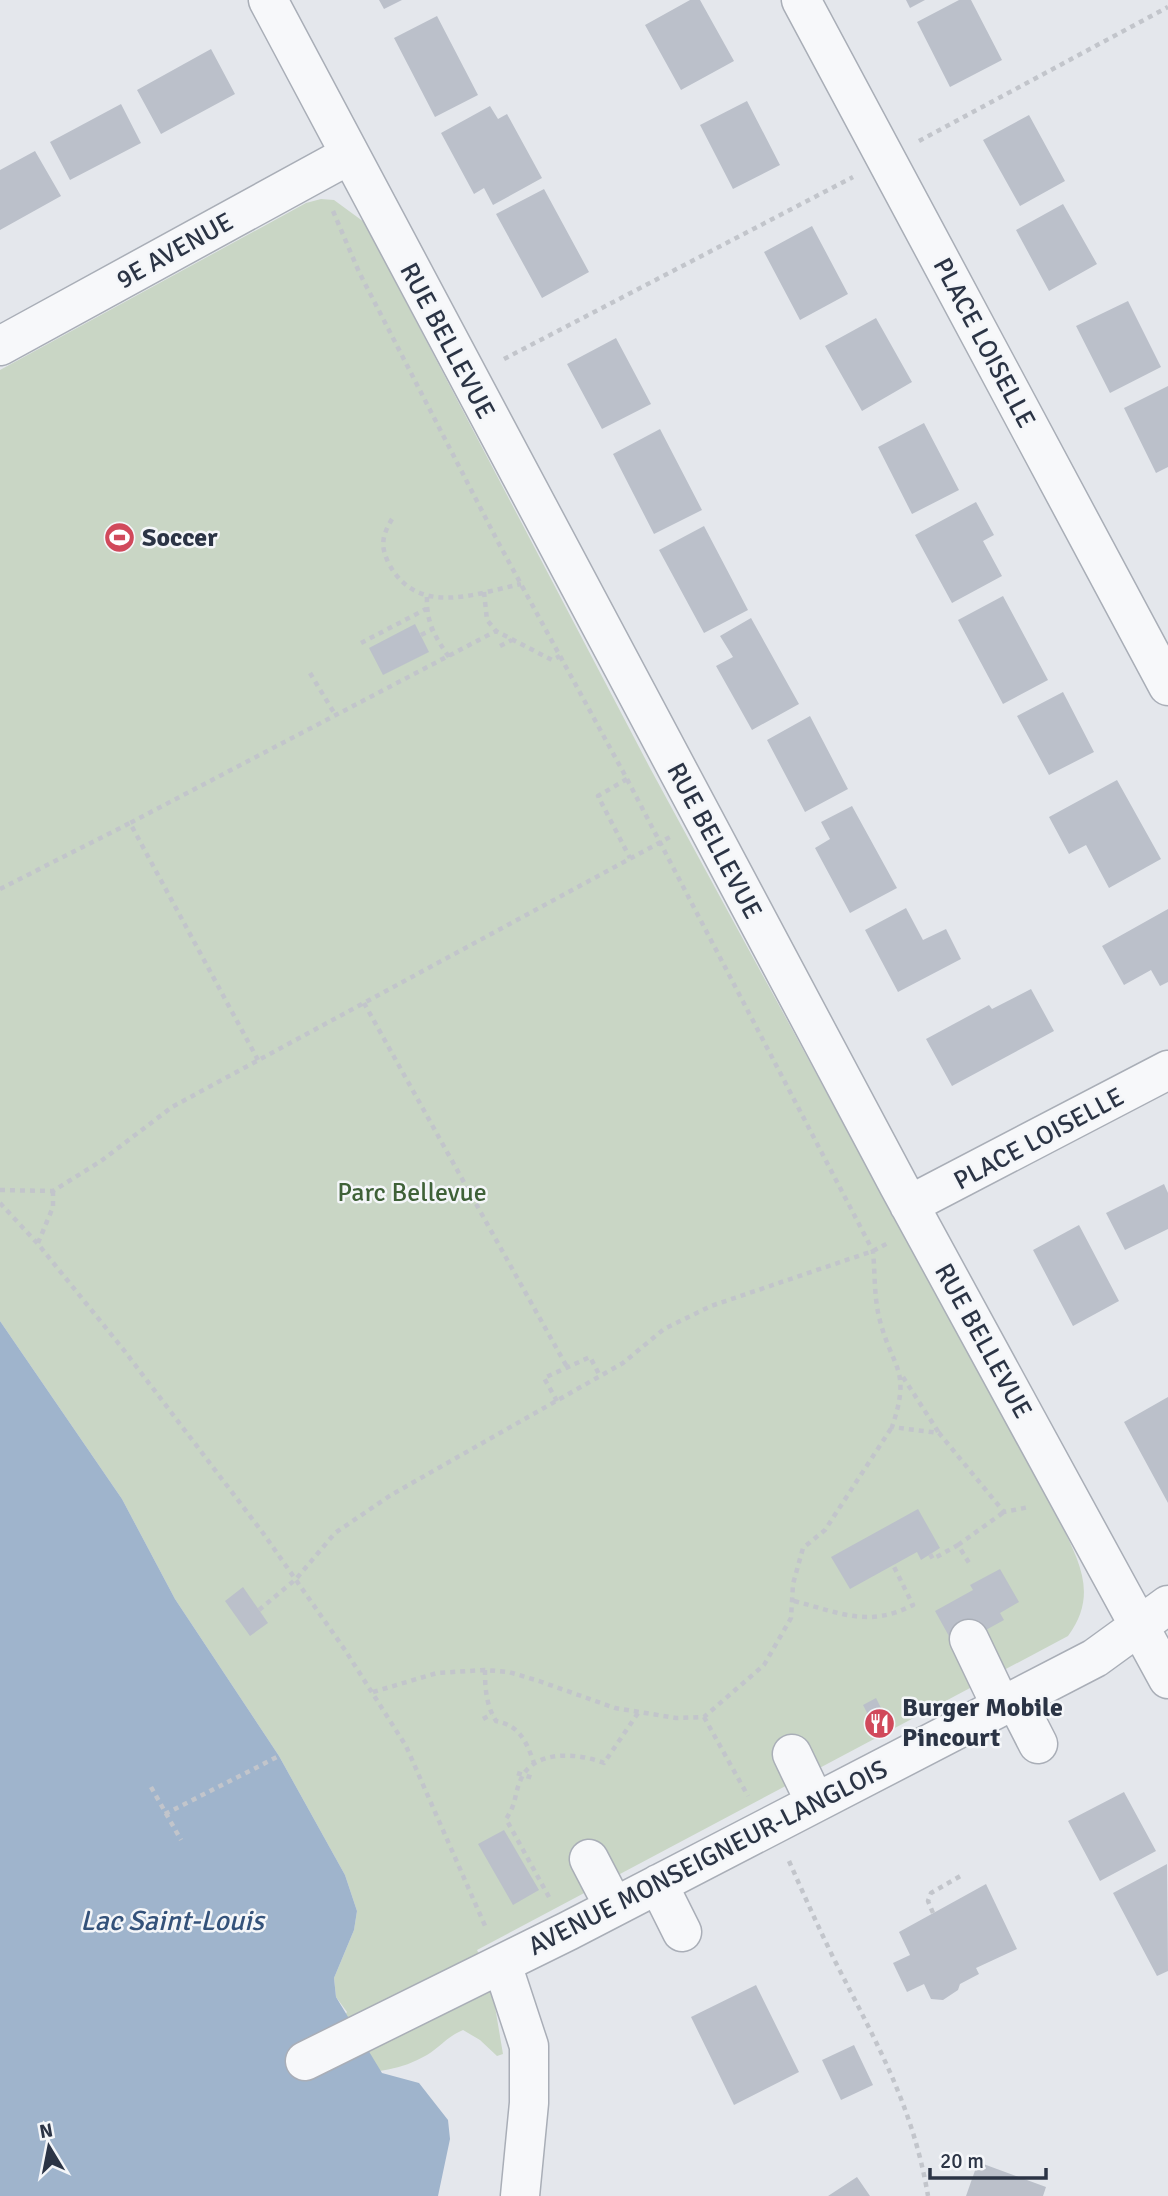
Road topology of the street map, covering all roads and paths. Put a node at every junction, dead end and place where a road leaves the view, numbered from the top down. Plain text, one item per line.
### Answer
1 (268, 0) edge
2 (801, 0) edge
3 (1168, 7) edge
4 (915, 144) dead end
5 (349, 155) junction
6 (854, 177) dead end
7 (330, 200) dead end
8 (0, 346) edge
9 (502, 360) dead end
10 (392, 519) dead end
11 (522, 584) junction
12 (484, 592) junction
13 (426, 597) junction
14 (426, 609) junction
15 (431, 630) junction
16 (496, 631) junction
17 (421, 635) dead end
18 (512, 640) junction
19 (362, 643) dead end
20 (500, 646) dead end
21 (560, 656) junction
22 (449, 657) junction
23 (310, 673) dead end
24 (1168, 686) edge
25 (336, 716) junction
26 (627, 779) junction
27 (130, 823) junction
28 (659, 842) junction
29 (630, 859) junction
30 (0, 889) edge
31 (364, 1003) junction
32 (258, 1060) junction
33 (1168, 1070) edge
34 (0, 1190) edge
35 (53, 1191) junction
36 (0, 1203) edge
37 (909, 1205) junction
38 (38, 1244) junction
39 (873, 1251) junction
40 (567, 1367) junction
41 (600, 1376) junction
42 (902, 1376) junction
43 (557, 1401) junction
44 (892, 1427) junction
45 (939, 1433) junction
46 (1037, 1504) dead end
47 (1004, 1513) junction
48 (958, 1545) junction
49 (930, 1554) dead end
50 (893, 1565) dead end
51 (971, 1566) dead end
52 (296, 1579) junction
53 (794, 1601) junction
54 (259, 1610) dead end
55 (1153, 1615) edge
56 (969, 1639) dead end
57 (485, 1670) junction
58 (1168, 1679) edge
59 (373, 1692) junction
60 (1008, 1702) junction
61 (638, 1713) junction
62 (492, 1714) junction
63 (704, 1717) junction
64 (483, 1719) dead end
65 (1038, 1744) dead end
66 (792, 1754) dead end
67 (279, 1756) dead end
68 (534, 1763) junction
69 (520, 1774) junction
70 (533, 1778) dead end
71 (152, 1787) dead end
72 (815, 1802) junction
73 (753, 1805) dead end
74 (165, 1814) junction
75 (181, 1840) dead end
76 (784, 1850) dead end
77 (589, 1858) dead end
78 (964, 1874) dead end
79 (658, 1884) junction
80 (540, 1902) dead end
81 (614, 1907) junction
82 (933, 1913) dead end
83 (682, 1932) dead end
84 (502, 1964) junction
85 (305, 2061) dead end
86 (520, 2196) edge
87 (928, 2196) edge

1 - 5 street, RUE BELLEVUE
2 - 24 street, PLACE LOISELLE
3 - 4 path
5 - 8 street, 9E AVENUE
5 - 37 street, RUE BELLEVUE
6 - 9 path
7 - 11 path, RUE BELLEVUE
10 - 13 path
11 - 12 path
11 - 21 path, RUE BELLEVUE
12 - 13 path
12 - 16 path
13 - 14 path
14 - 15 path
14 - 19 path
15 - 17 path
15 - 22 path
16 - 18 path
16 - 22 path
18 - 20 path
18 - 21 path
21 - 26 path, RUE BELLEVUE
22 - 25 path
23 - 25 path
25 - 27 path
26 - 28 path, RUE BELLEVUE
26 - 29 path
27 - 30 path
27 - 32 path
28 - 29 path
28 - 39 path, RUE BELLEVUE
29 - 31 path
31 - 32 path
31 - 40 path
32 - 35 path
33 - 37 street, PLACE LOISELLE
34 - 35 path
35 - 38 path
36 - 38 path
37 - 55 street, RUE BELLEVUE
38 - 52 path
39 - 41 path
39 - 42 path, RUE BELLEVUE
40 - 41 path
40 - 43 path
41 - 43 path
42 - 44 path, RUE BELLEVUE
42 - 45 path
43 - 52 path
44 - 45 path
44 - 53 path, RUE BELLEVUE
45 - 47 path
46 - 47 path
47 - 48 path
48 - 49 path
48 - 51 path
50 - 53 path
52 - 54 path
52 - 59 path
53 - 63 path, RUE BELLEVUE
55 - 58 street, RUE BELLEVUE
55 - 60 street, AVENUE MONSEIGNEUR-LANGLOIS
56 - 60 street
57 - 59 path
57 - 61 path
57 - 62 path
59 - 84 path
60 - 65 street
60 - 72 street, AVENUE MONSEIGNEUR-LANGLOIS
61 - 63 path
61 - 68 path
62 - 64 path
62 - 68 path
63 - 73 path
66 - 72 street
67 - 74 path
68 - 69 path
69 - 70 path
69 - 80 path
71 - 74 path
72 - 79 street, AVENUE MONSEIGNEUR-LANGLOIS
74 - 75 path
76 - 87 path
77 - 81 street
78 - 82 path
79 - 81 street, AVENUE MONSEIGNEUR-LANGLOIS
79 - 83 street
81 - 84 street, AVENUE MONSEIGNEUR-LANGLOIS
84 - 85 street, AVENUE MONSEIGNEUR-LANGLOIS
84 - 86 street

